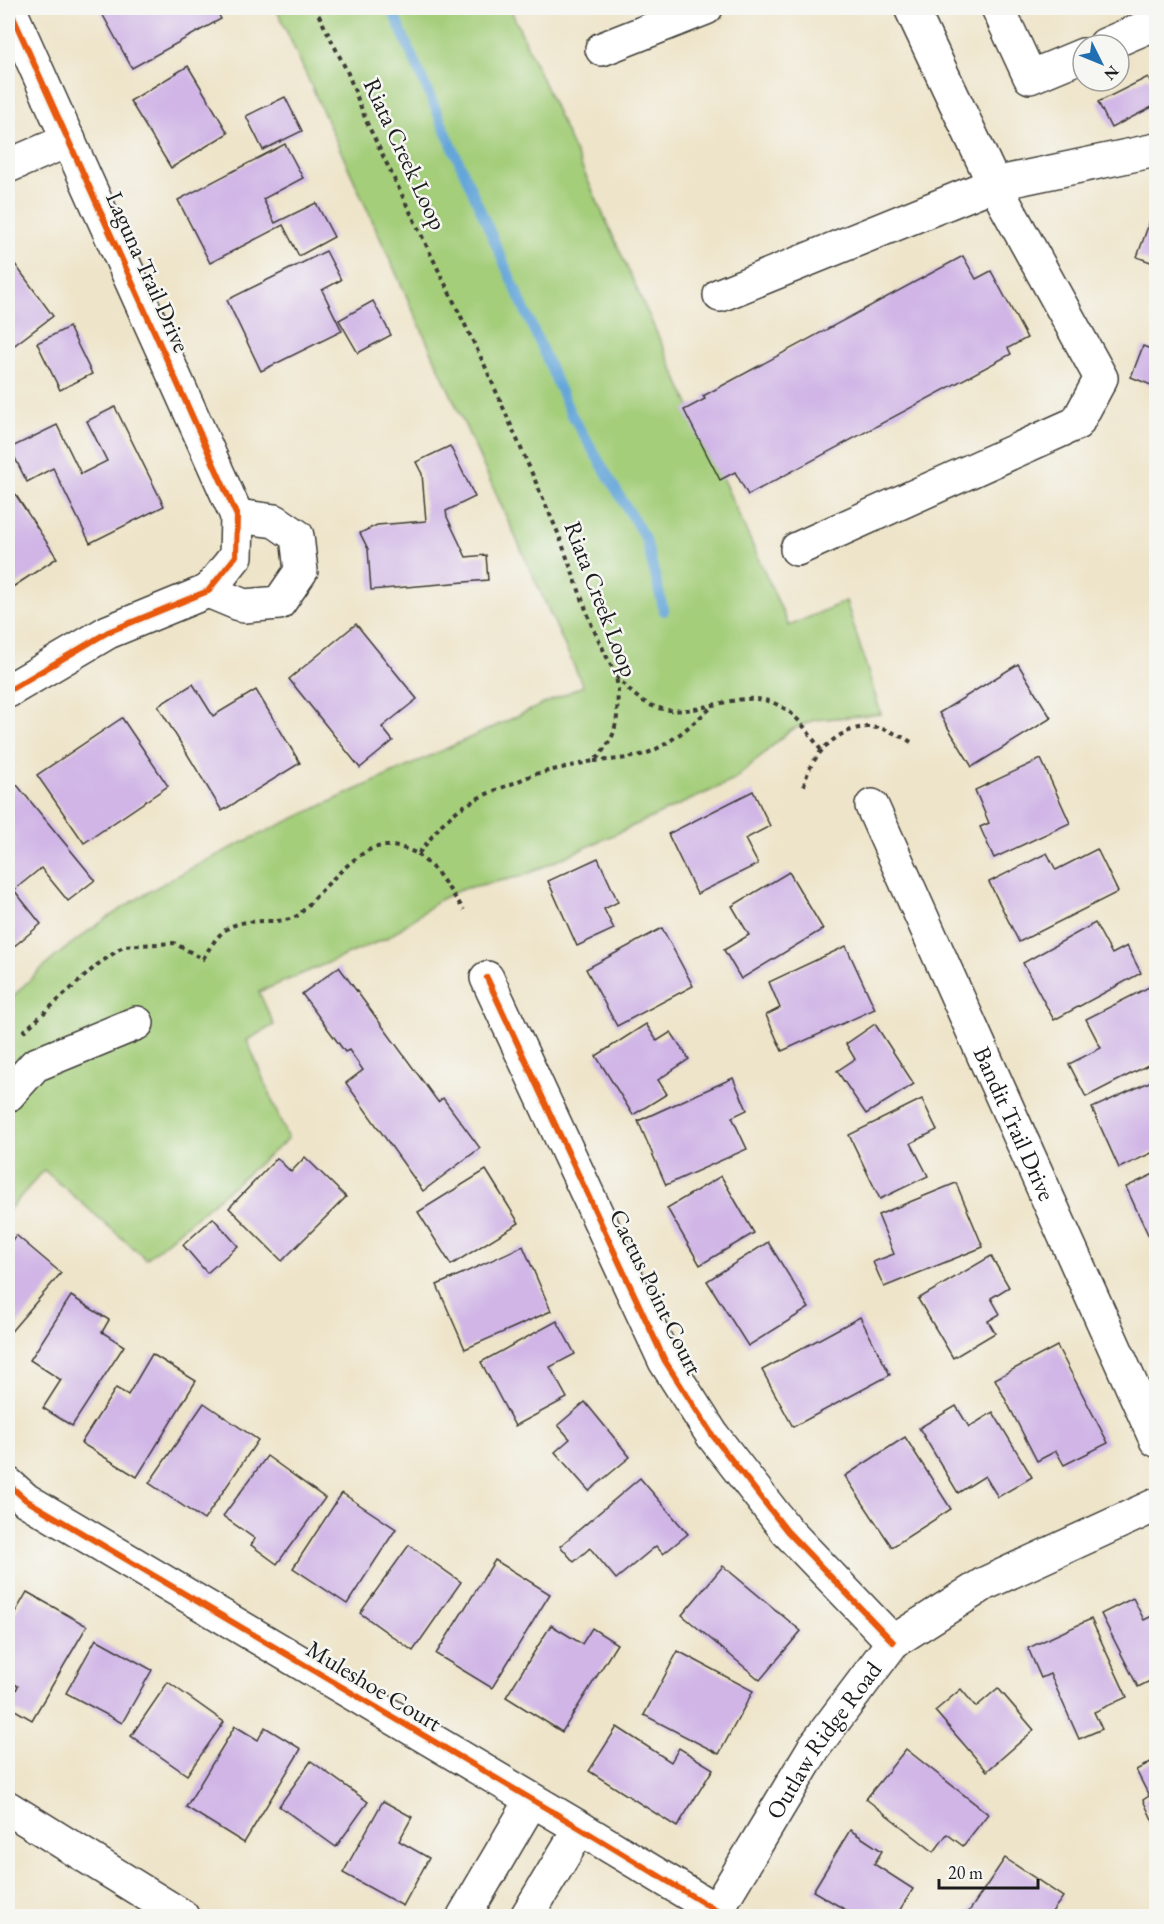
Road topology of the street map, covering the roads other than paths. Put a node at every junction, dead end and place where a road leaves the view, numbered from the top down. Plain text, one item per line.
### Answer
1 (9, 8) edge
2 (706, 8) edge
3 (910, 8) edge
4 (998, 8) edge
5 (1156, 23) edge
6 (1131, 34) edge
7 (602, 50) dead end
8 (1071, 60) edge
9 (69, 140) junction
10 (1156, 150) edge
11 (8, 166) edge
12 (994, 184) junction
13 (720, 295) dead end
14 (237, 516) junction
15 (797, 549) dead end
16 (208, 591) junction
17 (8, 691) edge
18 (872, 806) dead end
19 (487, 978) dead end
20 (137, 1023) dead end
21 (8, 1095) edge
22 (1156, 1440) edge
23 (8, 1484) edge
24 (1156, 1505) edge
25 (893, 1642) junction
26 (532, 1800) junction
27 (8, 1808) edge
28 (580, 1828) junction
29 (720, 1914) edge
30 (182, 1917) edge
31 (464, 1917) edge
32 (527, 1917) edge

1 - 9 street, Laguna Trail Drive
2 - 7 street
3 - 12 street
4 - 8 street
5 - 6 street
9 - 11 street
9 - 14 street, Laguna Trail Drive
10 - 12 street
12 - 13 street
12 - 15 street
14 - 16 street, Laguna Trail Drive
14 - 16 street
16 - 17 street
18 - 22 street, Bandit Trail Drive
19 - 25 street, Cactus Point Court
20 - 21 street
23 - 26 street, Muleshoe Court
24 - 25 street, Outlaw Ridge Road
25 - 29 street, Outlaw Ridge Road
26 - 28 street, Muleshoe Court
26 - 31 street
27 - 30 street
28 - 29 street, Muleshoe Court
28 - 32 street

